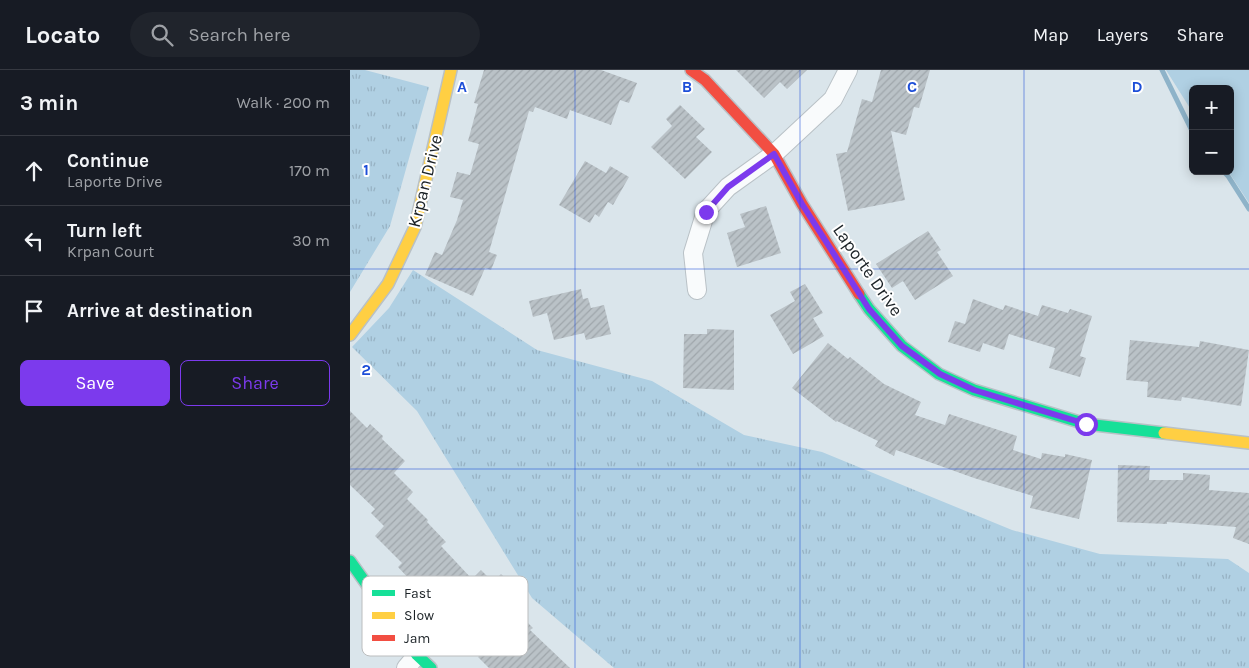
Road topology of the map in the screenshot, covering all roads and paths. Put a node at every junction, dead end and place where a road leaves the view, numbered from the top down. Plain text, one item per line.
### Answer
1 (451, 70) edge
2 (691, 70) edge
3 (848, 70) edge
4 (774, 154) junction
5 (697, 290) dead end
6 (350, 335) edge
7 (1249, 443) edge
8 (350, 561) edge
9 (362, 581) edge
10 (412, 662) edge
11 (431, 668) edge

1 - 6 street, Krpan Drive
2 - 4 street, Laporte Drive
3 - 4 street
4 - 5 street
4 - 7 street, Laporte Drive
8 - 9 street
10 - 11 street

